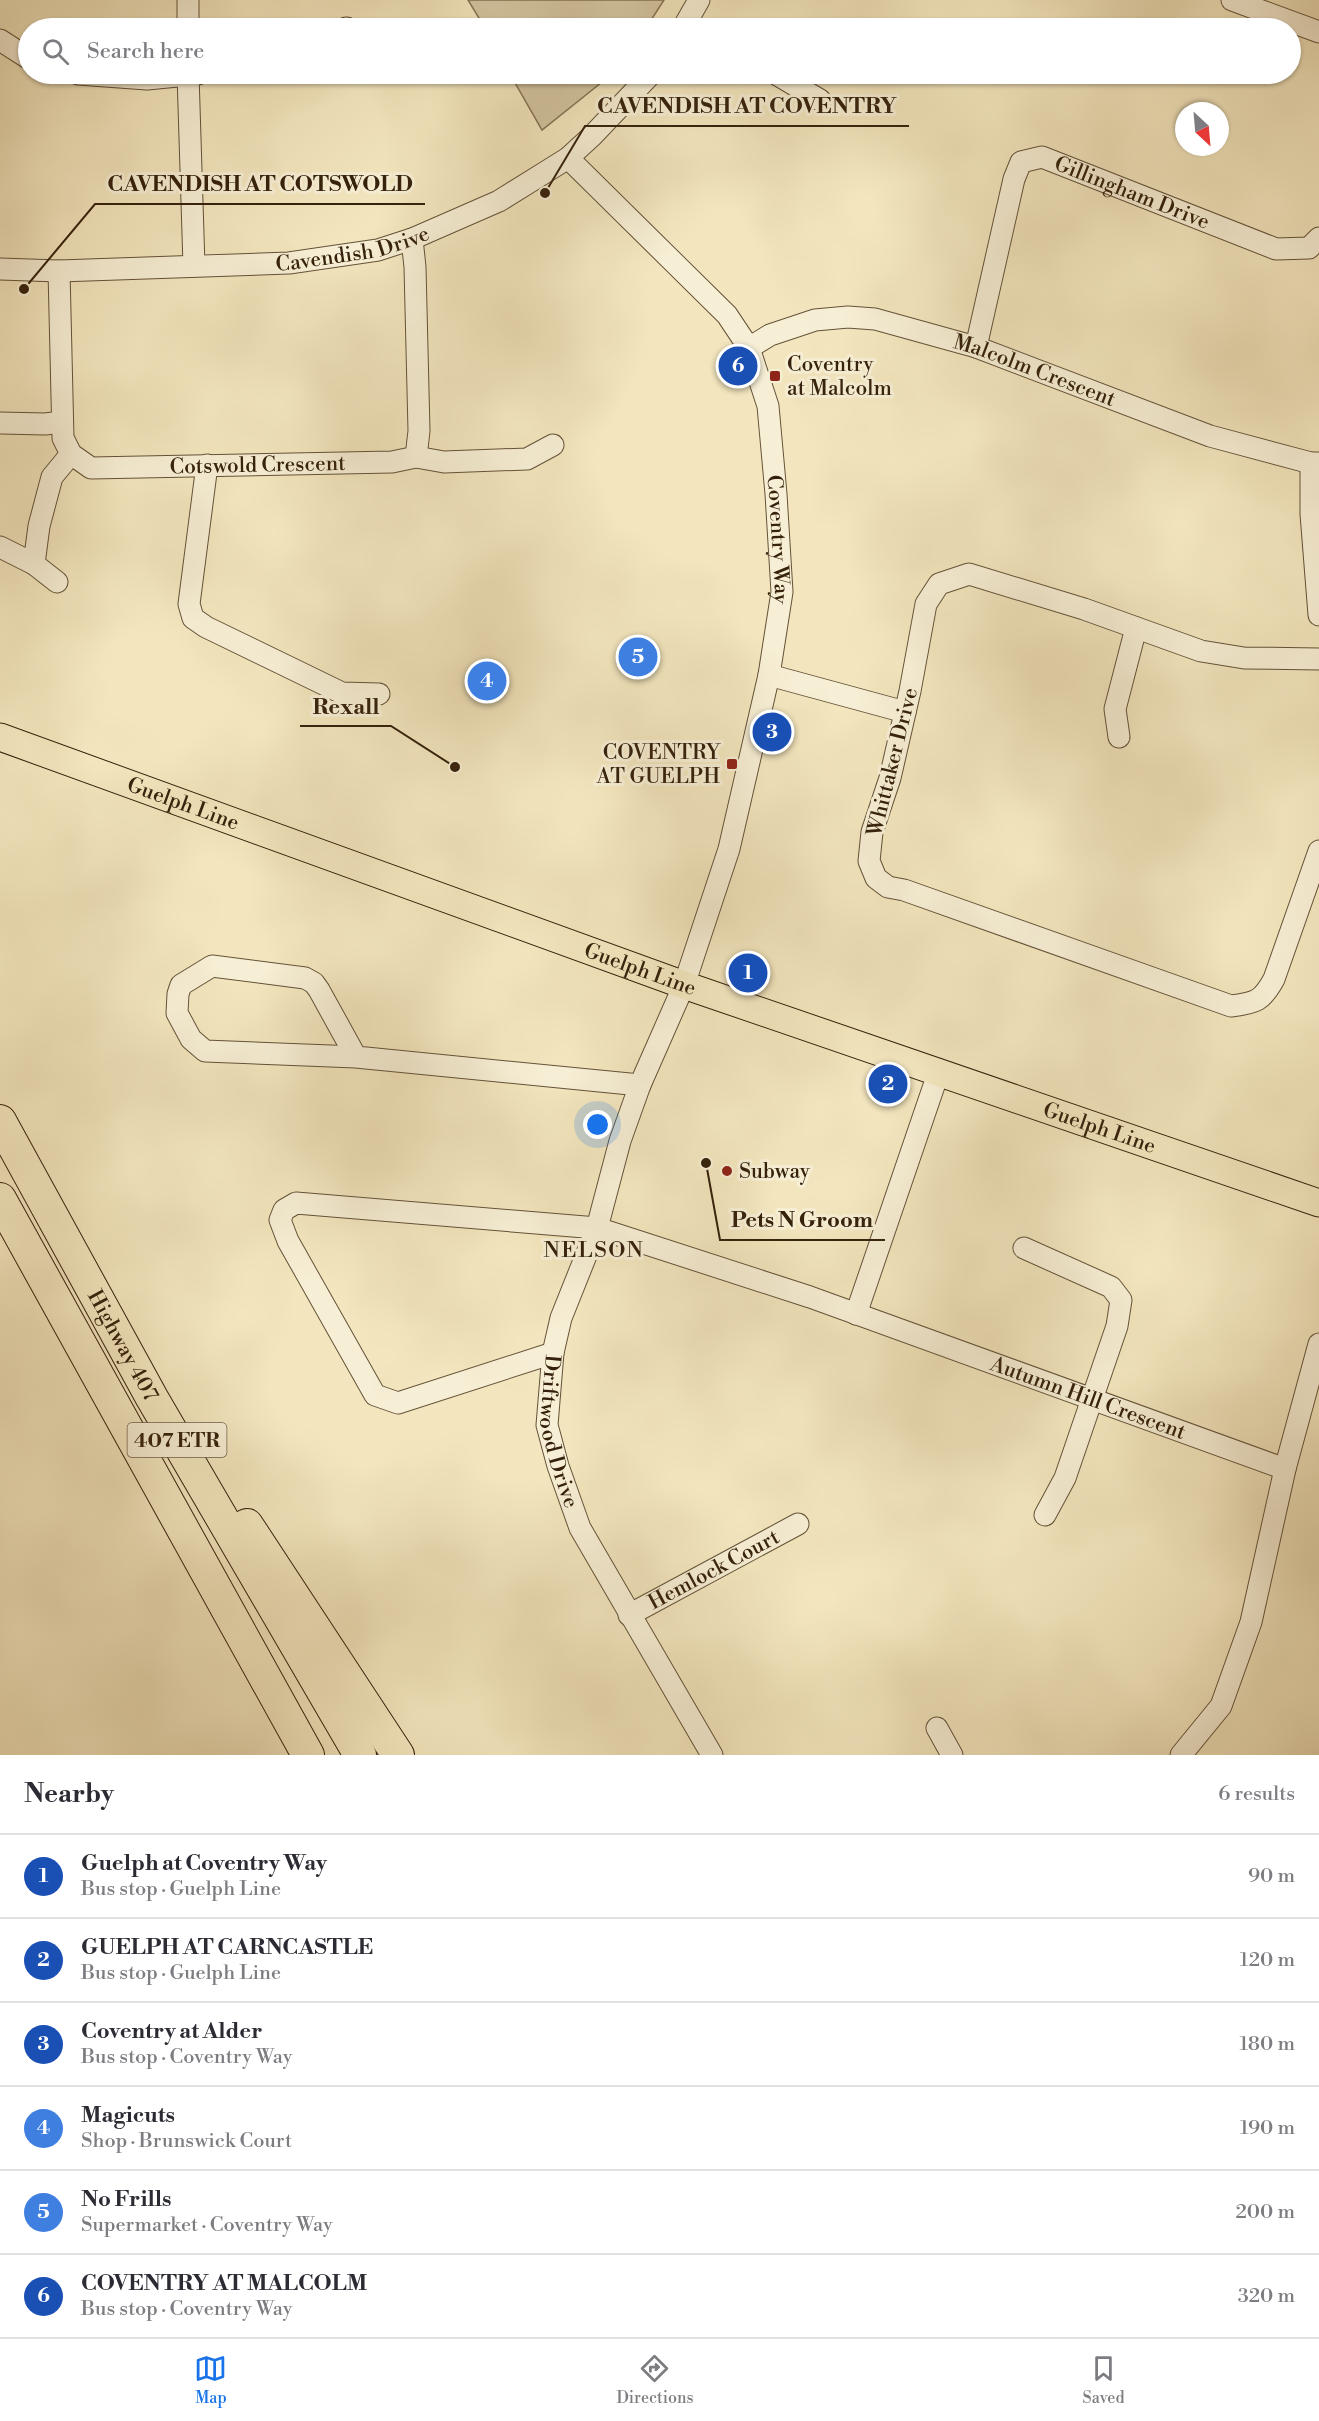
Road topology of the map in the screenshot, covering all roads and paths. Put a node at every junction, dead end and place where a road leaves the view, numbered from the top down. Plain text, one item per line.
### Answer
1 (188, 0) edge
2 (699, 0) edge
3 (1232, 0) edge
4 (188, 18) edge
5 (693, 18) edge
6 (1281, 18) edge
7 (1301, 25) edge
8 (1319, 32) edge
9 (0, 40) edge
10 (18, 52) edge
11 (192, 84) edge
12 (641, 84) edge
13 (793, 84) edge
14 (820, 100) dead end
15 (568, 158) junction
16 (1319, 238) edge
17 (412, 239) junction
18 (194, 266) junction
19 (0, 269) edge
20 (59, 271) junction
21 (976, 347) junction
22 (749, 348) junction
23 (62, 422) junction
24 (0, 423) edge
25 (553, 444) dead end
26 (71, 454) junction
27 (416, 457) junction
28 (1315, 463) edge
29 (207, 465) junction
30 (0, 547) edge
31 (34, 564) junction
32 (57, 582) dead end
33 (1319, 615) edge
34 (1136, 628) junction
35 (1319, 659) edge
36 (769, 675) junction
37 (379, 694) dead end
38 (905, 712) junction
39 (0, 737) edge
40 (1119, 737) dead end
41 (1319, 851) edge
42 (684, 985) junction
43 (356, 1057) junction
44 (938, 1074) junction
45 (640, 1084) junction
46 (0, 1121) edge
47 (0, 1199) edge
48 (1319, 1203) edge
49 (597, 1228) junction
50 (1024, 1248) dead end
51 (856, 1314) junction
52 (1319, 1344) edge
53 (553, 1353) junction
54 (152, 1398) junction
55 (1092, 1399) junction
56 (1285, 1470) junction
57 (1045, 1515) dead end
58 (798, 1524) dead end
59 (629, 1615) junction
60 (937, 1728) dead end
61 (308, 1755) edge
62 (360, 1755) edge
63 (398, 1755) edge
64 (712, 1755) edge
65 (952, 1755) edge
66 (1181, 1755) edge

1 - 4 street
2 - 5 street
3 - 6 street
7 - 8 street
9 - 10 street
11 - 18 street
12 - 15 street, Cavendish Drive
13 - 14 street
15 - 17 street, Cavendish Drive
15 - 22 street, Coventry Way
16 - 21 street, Gillingham Drive
17 - 18 street, Cavendish Drive
17 - 27 street
18 - 20 street, Cavendish Drive
19 - 20 street, Cavendish Drive
20 - 23 street
21 - 22 street, Malcolm Crescent
21 - 28 street, Malcolm Crescent
22 - 36 street, Coventry Way
23 - 24 street
23 - 26 street
25 - 27 street, Cotswold Crescent
26 - 29 street, Cotswold Crescent
26 - 31 street
27 - 29 street, Cotswold Crescent
28 - 33 street
29 - 37 street
30 - 31 street
31 - 32 street
34 - 35 street, Whittaker Drive
34 - 38 street, Whittaker Drive
34 - 40 street
36 - 38 street
36 - 42 street, Coventry Way
38 - 41 street, Whittaker Drive
39 - 42 main road, Guelph Line
42 - 44 main road, Guelph Line
42 - 45 street, Driftwood Drive
43 - 43 street
43 - 45 street
44 - 48 main road, Guelph Line
44 - 51 street
45 - 49 street, Driftwood Drive
46 - 54 highway, Highway 407 / 407 ETR
47 - 61 highway, Highway 407 / 407 ETR
49 - 51 street, Autumn Hill Crescent
49 - 53 street, Driftwood Drive
49 - 53 street, Autumn Hill Crescent
50 - 55 street
51 - 55 street, Autumn Hill Crescent
52 - 56 street
53 - 59 street, Driftwood Drive
54 - 62 highway, Highway 407 / 407 ETR
54 - 63 highway
55 - 56 street, Autumn Hill Crescent
55 - 57 street
56 - 66 street
58 - 59 street, Hemlock Court
59 - 64 street, Driftwood Drive
60 - 65 street

